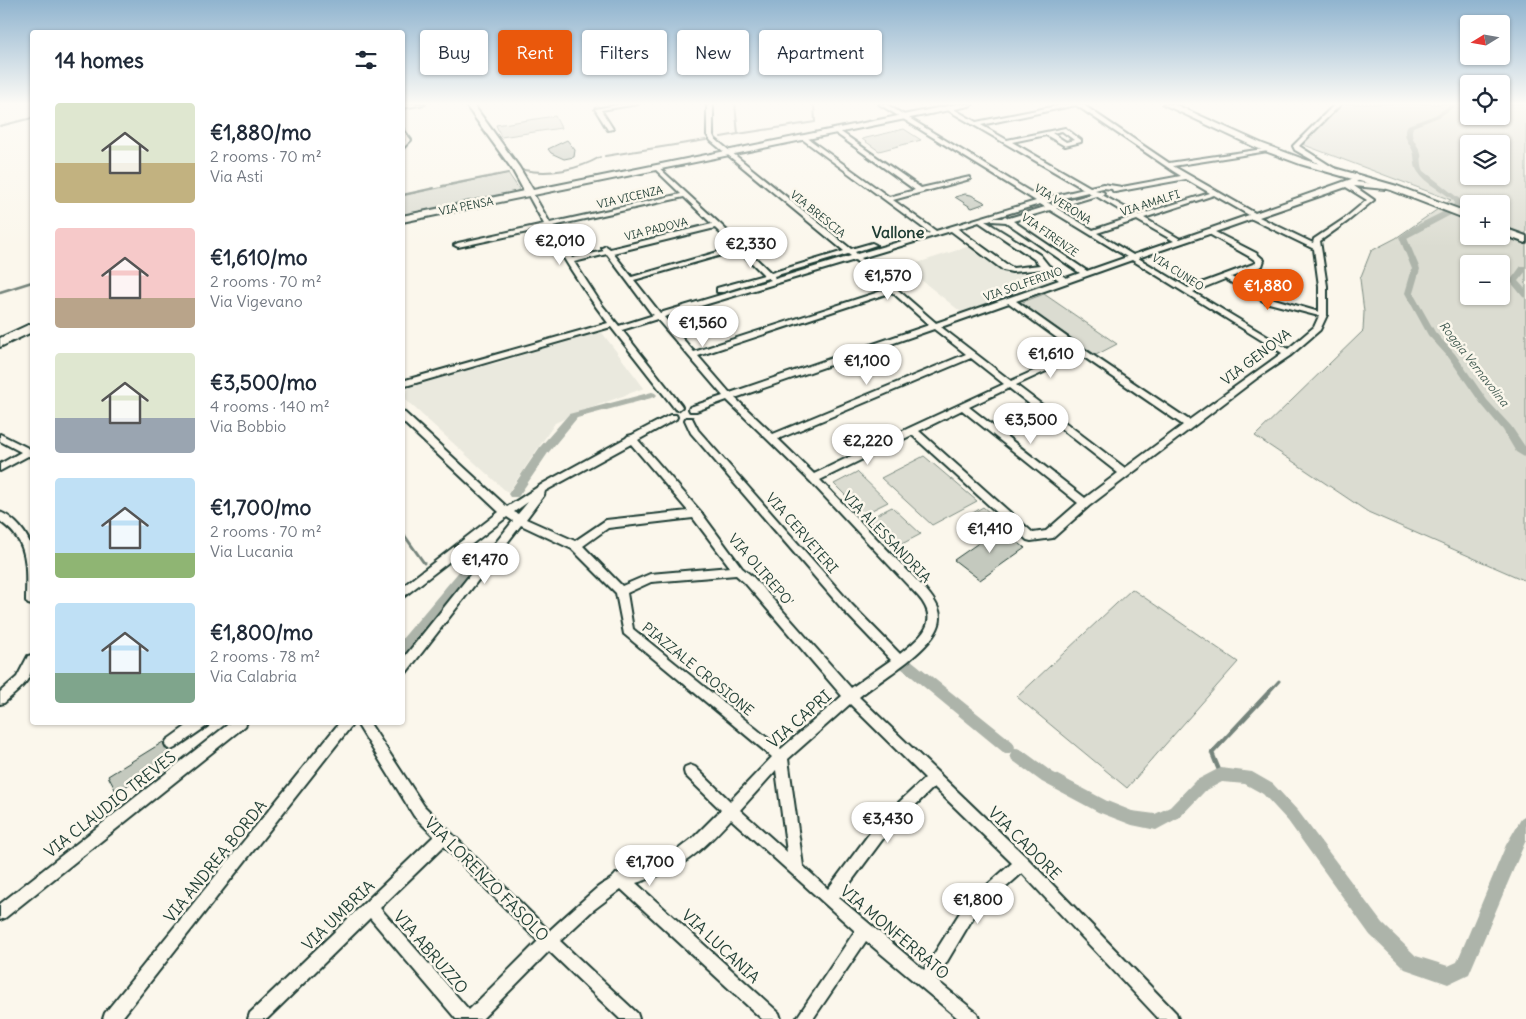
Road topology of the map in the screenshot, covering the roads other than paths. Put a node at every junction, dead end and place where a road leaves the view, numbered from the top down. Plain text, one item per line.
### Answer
1 (504, 152) edge
2 (735, 152) edge
3 (823, 152) edge
4 (864, 152) edge
5 (959, 152) edge
6 (1023, 152) edge
7 (1148, 152) edge
8 (1252, 152) edge
9 (1276, 152) edge
10 (1301, 152) edge
11 (728, 153) junction
12 (1168, 165) junction
13 (658, 168) junction
14 (1334, 171) junction
15 (1187, 177) junction
16 (968, 178) dead end
17 (1360, 178) junction
18 (1346, 184) junction
19 (1120, 188) junction
20 (1394, 188) junction
21 (1088, 189) junction
22 (919, 190) junction
23 (530, 193) junction
24 (1215, 193) junction
25 (1097, 194) junction
26 (686, 195) junction
27 (888, 198) junction
28 (1040, 202) junction
29 (1050, 207) junction
30 (1460, 213) edge
31 (1000, 214) junction
32 (1254, 216) junction
33 (1137, 217) junction
34 (405, 218) edge
35 (980, 220) junction
36 (1008, 220) junction
37 (716, 223) junction
38 (549, 226) junction
39 (952, 228) junction
40 (1209, 231) junction
41 (935, 233) junction
42 (1091, 233) junction
43 (1510, 234) edge
44 (1526, 240) edge
45 (1178, 241) junction
46 (458, 245) dead end
47 (892, 246) junction
48 (740, 247) junction
49 (1315, 247) junction
50 (607, 250) junction
51 (849, 252) junction
52 (856, 257) junction
53 (1132, 257) junction
54 (568, 259) junction
55 (1045, 267) junction
56 (1086, 274) junction
57 (1226, 277) junction
58 (773, 278) junction
59 (630, 279) junction
60 (1065, 281) junction
61 (892, 290) junction
62 (1188, 291) junction
63 (1010, 300) junction
64 (657, 313) junction
65 (1323, 315) junction
66 (614, 325) junction
67 (935, 326) junction
68 (30, 329) edge
69 (0, 344) edge
70 (1082, 352) junction
71 (1288, 353) junction
72 (693, 354) junction
73 (972, 355) junction
74 (405, 383) edge
75 (1011, 385) junction
76 (729, 397) junction
77 (963, 406) junction
78 (678, 407) junction
79 (693, 409) junction
80 (673, 417) junction
81 (405, 418) edge
82 (689, 420) junction
83 (1190, 425) junction
84 (912, 430) junction
85 (0, 437) edge
86 (631, 438) junction
87 (772, 438) junction
88 (30, 453) edge
89 (0, 468) edge
90 (1124, 473) junction
91 (813, 479) junction
92 (547, 485) junction
93 (1085, 503) junction
94 (506, 512) junction
95 (696, 514) junction
96 (0, 516) edge
97 (520, 520) junction
98 (576, 546) junction
99 (30, 567) edge
100 (738, 571) junction
101 (621, 591) junction
102 (405, 592) edge
103 (898, 660) junction
104 (30, 664) edge
105 (405, 665) edge
106 (850, 696) junction
107 (0, 699) edge
108 (199, 725) edge
109 (237, 725) edge
110 (346, 725) dead end
111 (365, 725) edge
112 (171, 744) dead end
113 (781, 757) junction
114 (690, 771) dead end
115 (934, 778) junction
116 (729, 810) junction
117 (444, 836) junction
118 (1022, 863) junction
119 (796, 870) junction
120 (621, 879) junction
121 (829, 899) junction
122 (371, 908) junction
123 (0, 913) edge
124 (864, 930) junction
125 (548, 941) junction
126 (926, 982) junction
127 (111, 1019) edge
128 (256, 1019) edge
129 (466, 1019) edge
130 (471, 1019) edge
131 (630, 1019) edge
132 (773, 1019) edge
133 (804, 1019) edge
134 (971, 1019) edge
135 (1170, 1019) edge

1 - 23 street
2 - 11 street, VIA PENSA
3 - 27 street
4 - 22 street
5 - 28 street, VIA VERONA
6 - 21 street
7 - 12 street
8 - 12 street
9 - 14 street
10 - 14 street
11 - 13 street, VIA PENSA
11 - 51 street, VIA BRESCIA
12 - 15 street
13 - 23 street, VIA PENSA
13 - 26 street
14 - 17 street
15 - 19 street
15 - 24 street
16 - 22 street
17 - 18 street, VIA SOLFERINO
17 - 20 street
18 - 20 street
18 - 32 street, VIA SOLFERINO
18 - 49 street
19 - 21 street
19 - 25 street
20 - 30 street
21 - 25 street
21 - 28 street
22 - 27 street
23 - 34 street, VIA PENSA
23 - 38 street
24 - 32 street
24 - 33 street, VIA AMALFI
25 - 29 street
25 - 33 street
26 - 37 street
26 - 38 street, VIA VICENZA
27 - 41 street
28 - 29 street, VIA VERONA
28 - 31 street
29 - 36 street
29 - 42 street, VIA VERONA
31 - 35 street
31 - 36 street, VIA FIRENZE
32 - 40 street, VIA SOLFERINO
32 - 49 street
33 - 42 street, VIA AMALFI
33 - 45 street
35 - 36 street
35 - 39 street
35 - 55 street, VIA FIRENZE
36 - 56 street, VIA FIRENZE
37 - 48 street
37 - 50 street, VIA PADOVA
38 - 46 street, VIA VICENZA
38 - 54 street
39 - 41 street
39 - 55 street
40 - 45 street, VIA SOLFERINO
40 - 57 street
41 - 47 street
42 - 53 street, VIA VERONA
43 - 44 street
45 - 53 street, VIA SOLFERINO
47 - 51 street
47 - 52 street
48 - 58 street
48 - 59 street
49 - 65 street
50 - 54 street, VIA PADOVA
50 - 59 street, VIA ALESSANDRIA
51 - 52 street, VIA BRESCIA
51 - 58 street
52 - 58 street
52 - 61 street, VIA BRESCIA
53 - 56 street, VIA SOLFERINO
53 - 62 street, VIA CUNEO
54 - 66 street
55 - 60 street, VIA FIRENZE
56 - 60 street, VIA SOLFERINO
57 - 62 street
57 - 65 street
58 - 64 street
59 - 64 street, VIA ALESSANDRIA
60 - 63 street, VIA SOLFERINO
61 - 67 street, VIA BRESCIA
61 - 72 street
62 - 71 street, VIA CUNEO
63 - 67 street, VIA SOLFERINO
63 - 70 street
64 - 66 street
64 - 72 street, VIA ALESSANDRIA
65 - 71 street, VIA GENOVA
66 - 74 street
66 - 78 street
67 - 73 street, VIA BRESCIA
67 - 76 street, VIA SOLFERINO
68 - 69 street
70 - 75 street
70 - 83 street
71 - 83 street, VIA GENOVA
72 - 76 street, VIA ALESSANDRIA
73 - 75 street, VIA BRESCIA
73 - 87 street
75 - 77 street
75 - 90 street, VIA BRESCIA
76 - 79 street, VIA SOLFERINO
76 - 87 street, VIA ALESSANDRIA
77 - 84 street
77 - 93 street
78 - 79 street
78 - 80 street
79 - 82 street
80 - 82 street
80 - 86 street
81 - 94 street
82 - 103 street, VIA CERVETERI
83 - 90 street, VIA GENOVA
84 - 91 street
84 - 93 street, VIA GENOVA
85 - 88 street
86 - 92 street
86 - 95 street, VIA OLTREPO'
87 - 91 street, VIA ALESSANDRIA
88 - 89 street
90 - 93 street, VIA GENOVA
91 - 103 street, VIA ALESSANDRIA
92 - 94 street
92 - 97 street
94 - 97 street
94 - 102 street
95 - 98 street
95 - 100 street, VIA OLTREPO'
96 - 99 street
97 - 98 street
97 - 105 street
98 - 101 street
100 - 101 street
100 - 106 street, VIA OLTREPO'
101 - 113 street, PIAZZALE CROSIONE
103 - 106 street, VIA CAPRI
104 - 107 street
106 - 113 street, VIA CAPRI
106 - 115 street, VIA CADORE
108 - 112 street
109 - 123 street, VIA CLAUDIO TREVES
110 - 127 street, VIA ANDREA BORDA
111 - 117 street, VIA LORENZO FASOLO
113 - 116 street, VIA CAPRI
113 - 119 street
114 - 116 street, VIA MONFERRATO
115 - 118 street, VIA CADORE
115 - 121 street
116 - 119 street, VIA MONFERRATO
116 - 120 street, VIA CAPRI
117 - 122 street, VIA UMBRIA
117 - 125 street, VIA LORENZO FASOLO
118 - 126 street
118 - 135 street, VIA CADORE
119 - 121 street, VIA MONFERRATO
120 - 125 street
120 - 132 street, VIA LUCANIA
121 - 124 street, VIA MONFERRATO
122 - 128 street, VIA UMBRIA
122 - 129 street, VIA ABRUZZO
124 - 126 street, VIA MONFERRATO
124 - 133 street
125 - 130 street
125 - 131 street, VIA LORENZO FASOLO
126 - 134 street, VIA MONFERRATO

